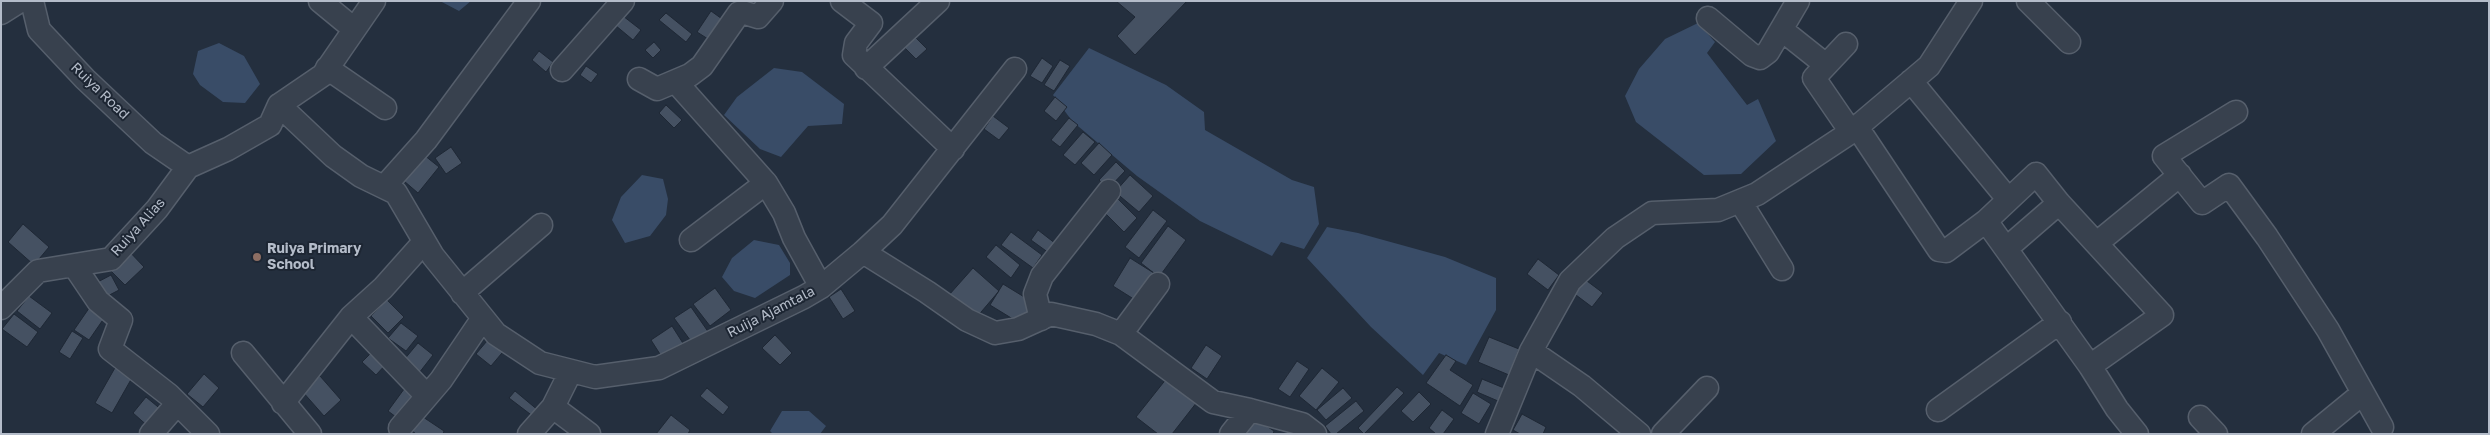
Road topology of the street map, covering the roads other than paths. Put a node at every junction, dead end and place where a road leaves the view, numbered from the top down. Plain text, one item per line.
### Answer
1 (20, 1) edge
2 (32, 1) edge
3 (320, 1) edge
4 (374, 1) edge
5 (529, 1) edge
6 (623, 1) edge
7 (772, 1) edge
8 (842, 1) edge
9 (938, 1) edge
10 (1971, 1) edge
11 (2028, 1) edge
12 (1793, 3) edge
13 (1, 13) edge
14 (1708, 18) dead end
15 (354, 29) junction
16 (1782, 30) junction
17 (2069, 42) dead end
18 (1846, 44) dead end
19 (1826, 65) junction
20 (327, 68) junction
21 (866, 68) junction
22 (1015, 69) dead end
23 (562, 70) dead end
24 (639, 79) dead end
25 (1911, 81) junction
26 (676, 82) junction
27 (279, 105) junction
28 (385, 108) dead end
29 (2236, 112) dead end
30 (1854, 130) junction
31 (953, 149) junction
32 (188, 167) junction
33 (2180, 175) junction
34 (766, 184) junction
35 (384, 188) junction
36 (1109, 191) dead end
37 (2008, 199) junction
38 (1740, 201) junction
39 (2059, 203) junction
40 (1986, 221) junction
41 (541, 225) dead end
42 (691, 240) dead end
43 (424, 242) junction
44 (2098, 243) junction
45 (2007, 248) junction
46 (863, 252) junction
47 (75, 266) junction
48 (1782, 269) dead end
49 (1158, 284) dead end
50 (820, 287) junction
51 (462, 293) junction
52 (1, 308) edge
53 (351, 317) junction
54 (483, 318) junction
55 (1041, 319) junction
56 (2060, 322) junction
57 (1122, 334) junction
58 (1531, 351) junction
59 (243, 353) dead end
60 (2090, 366) junction
61 (571, 371) junction
62 (1707, 388) dead end
63 (2363, 393) junction
64 (427, 396) junction
65 (283, 403) junction
66 (178, 404) junction
67 (553, 407) junction
68 (1250, 410) junction
69 (1938, 410) dead end
70 (2200, 417) dead end
71 (2382, 427) dead end
72 (400, 428) dead end
73 (151, 434) edge
74 (208, 434) edge
75 (310, 434) edge
76 (529, 434) edge
77 (589, 434) edge
78 (1231, 434) edge
79 (1315, 434) edge
80 (1497, 434) edge
81 (1639, 434) edge
82 (1663, 434) edge
83 (2136, 434) edge
84 (2216, 434) edge
85 (2313, 434) edge

1 - 13 street
2 - 32 street, Ruiya Road
3 - 15 street
4 - 15 street
5 - 35 street
6 - 23 street
7 - 26 street
8 - 21 street
9 - 21 street
10 - 25 street
11 - 17 street
12 - 16 street
14 - 16 street
15 - 20 street
16 - 19 street
18 - 19 street
19 - 30 street
20 - 27 street
20 - 28 street
21 - 31 street
22 - 31 street, Ruija Ajamtala
24 - 26 street
25 - 30 street
25 - 37 street
26 - 34 street
27 - 32 street
27 - 35 street, Ruija Ajamtala
29 - 33 street
30 - 38 street
30 - 40 street
31 - 46 street, Ruija Ajamtala
32 - 47 street, Ruiya Alias
33 - 44 street
33 - 63 street
34 - 42 street
34 - 50 street
35 - 43 street, Ruija Ajamtala
36 - 55 street
37 - 39 street
37 - 40 street
38 - 48 street
38 - 58 street
39 - 44 street
39 - 45 street
40 - 45 street
41 - 51 street
43 - 51 street, Ruija Ajamtala
43 - 53 street
44 - 60 street
45 - 56 street
46 - 50 street, Ruija Ajamtala
46 - 55 street
47 - 52 street, Ruiya Alias
47 - 66 street
49 - 57 street
50 - 61 street, Ruija Ajamtala
51 - 54 street, Ruija Ajamtala
53 - 64 street
53 - 65 street
54 - 61 street, Ruija Ajamtala
54 - 64 street
55 - 57 street
56 - 60 street
56 - 69 street
57 - 68 street
58 - 80 street
58 - 81 street
59 - 65 street
60 - 83 street
61 - 67 street
62 - 82 street
63 - 71 street
63 - 85 street
64 - 72 street
65 - 75 street
66 - 73 street
66 - 74 street
67 - 76 street
67 - 77 street
68 - 78 street
68 - 79 street
70 - 84 street

